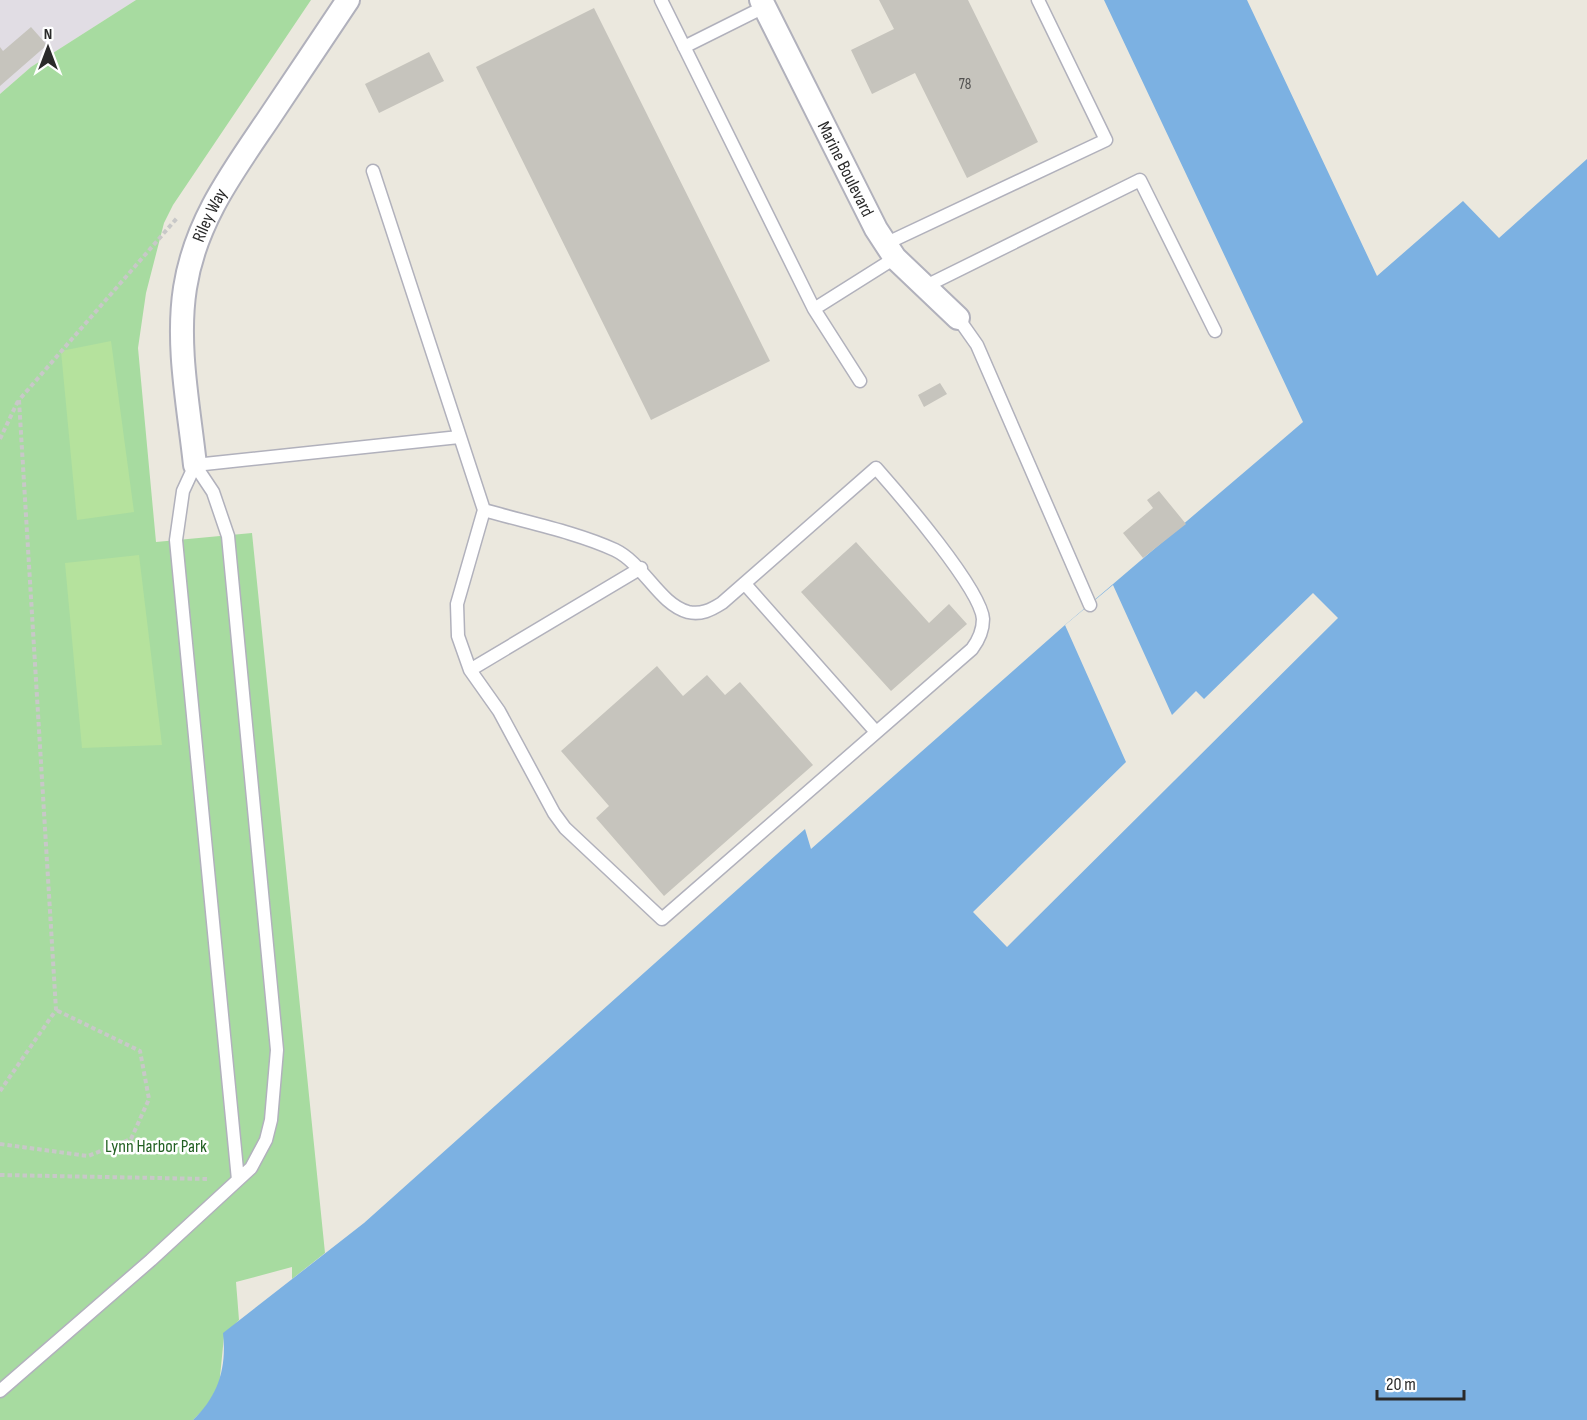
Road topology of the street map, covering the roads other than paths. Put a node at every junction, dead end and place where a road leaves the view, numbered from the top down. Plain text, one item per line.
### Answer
1 (348, 0) edge
2 (661, 0) edge
3 (1038, 0) edge
4 (763, 3) edge
5 (684, 47) junction
6 (373, 171) dead end
7 (890, 251) junction
8 (924, 287) junction
9 (813, 309) junction
10 (958, 318) joint
11 (1215, 331) dead end
12 (860, 381) dead end
13 (459, 437) junction
14 (195, 465) junction
15 (484, 510) junction
16 (641, 568) junction
17 (744, 584) junction
18 (1090, 605) dead end
19 (470, 670) junction
20 (876, 732) junction
21 (238, 1180) junction
22 (0, 1391) edge

1 - 14 street, Riley Way
2 - 5 lane
3 - 7 lane
4 - 5 lane
4 - 7 street, Marine Boulevard
5 - 9 lane
6 - 13 lane
7 - 8 street, Marine Boulevard
7 - 9 lane
8 - 10 street, Marine Boulevard
8 - 11 lane
9 - 12 lane
10 - 18 lane
13 - 14 lane
13 - 15 lane
14 - 21 lane
14 - 21 lane
15 - 16 lane
15 - 19 lane
16 - 17 lane
16 - 19 lane
17 - 20 lane
17 - 20 lane
19 - 20 lane
21 - 22 lane

